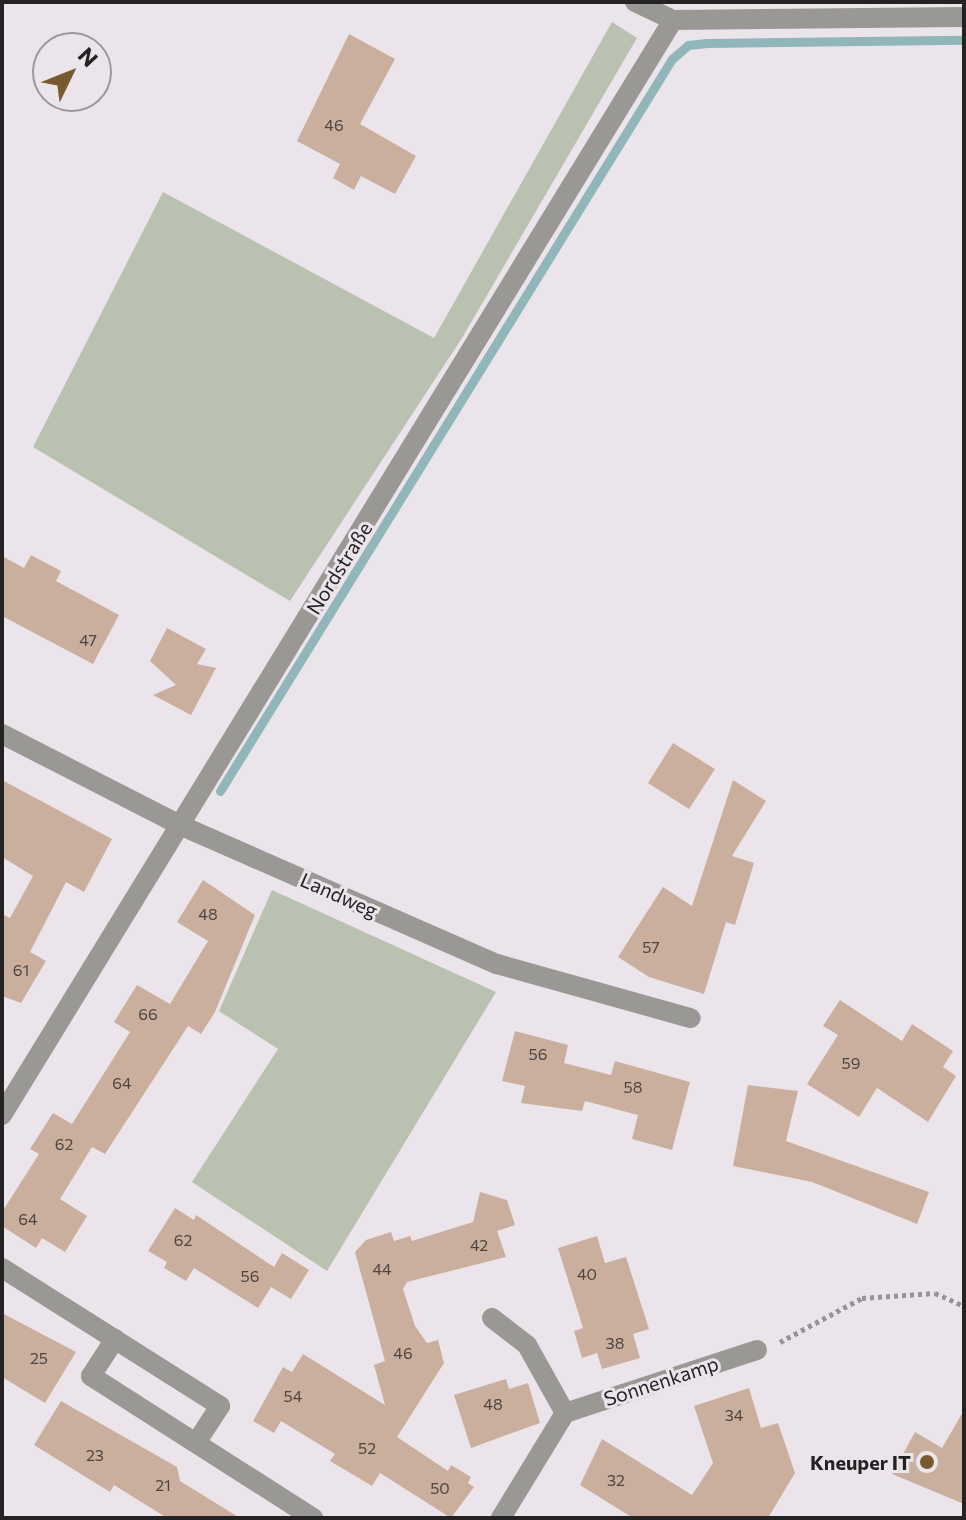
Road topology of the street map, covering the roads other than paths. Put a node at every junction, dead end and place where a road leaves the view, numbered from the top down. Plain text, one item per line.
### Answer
1 (635, 2) edge
2 (964, 17) edge
3 (673, 20) junction
4 (2, 734) edge
5 (182, 826) junction
6 (691, 1018) dead end
7 (2, 1115) edge
8 (2, 1268) edge
9 (492, 1318) dead end
10 (115, 1339) junction
11 (757, 1350) road end
12 (565, 1413) junction
13 (196, 1443) junction
14 (313, 1518) edge
15 (501, 1518) edge

1 - 3 street
2 - 3 street
3 - 5 street, Nordstraße
4 - 5 street, Landweg
5 - 6 street, Landweg
5 - 7 street, Nordstraße
8 - 10 street
9 - 12 street
10 - 13 street
10 - 13 street
11 - 12 street, Sonnenkamp
12 - 15 street
13 - 14 street

